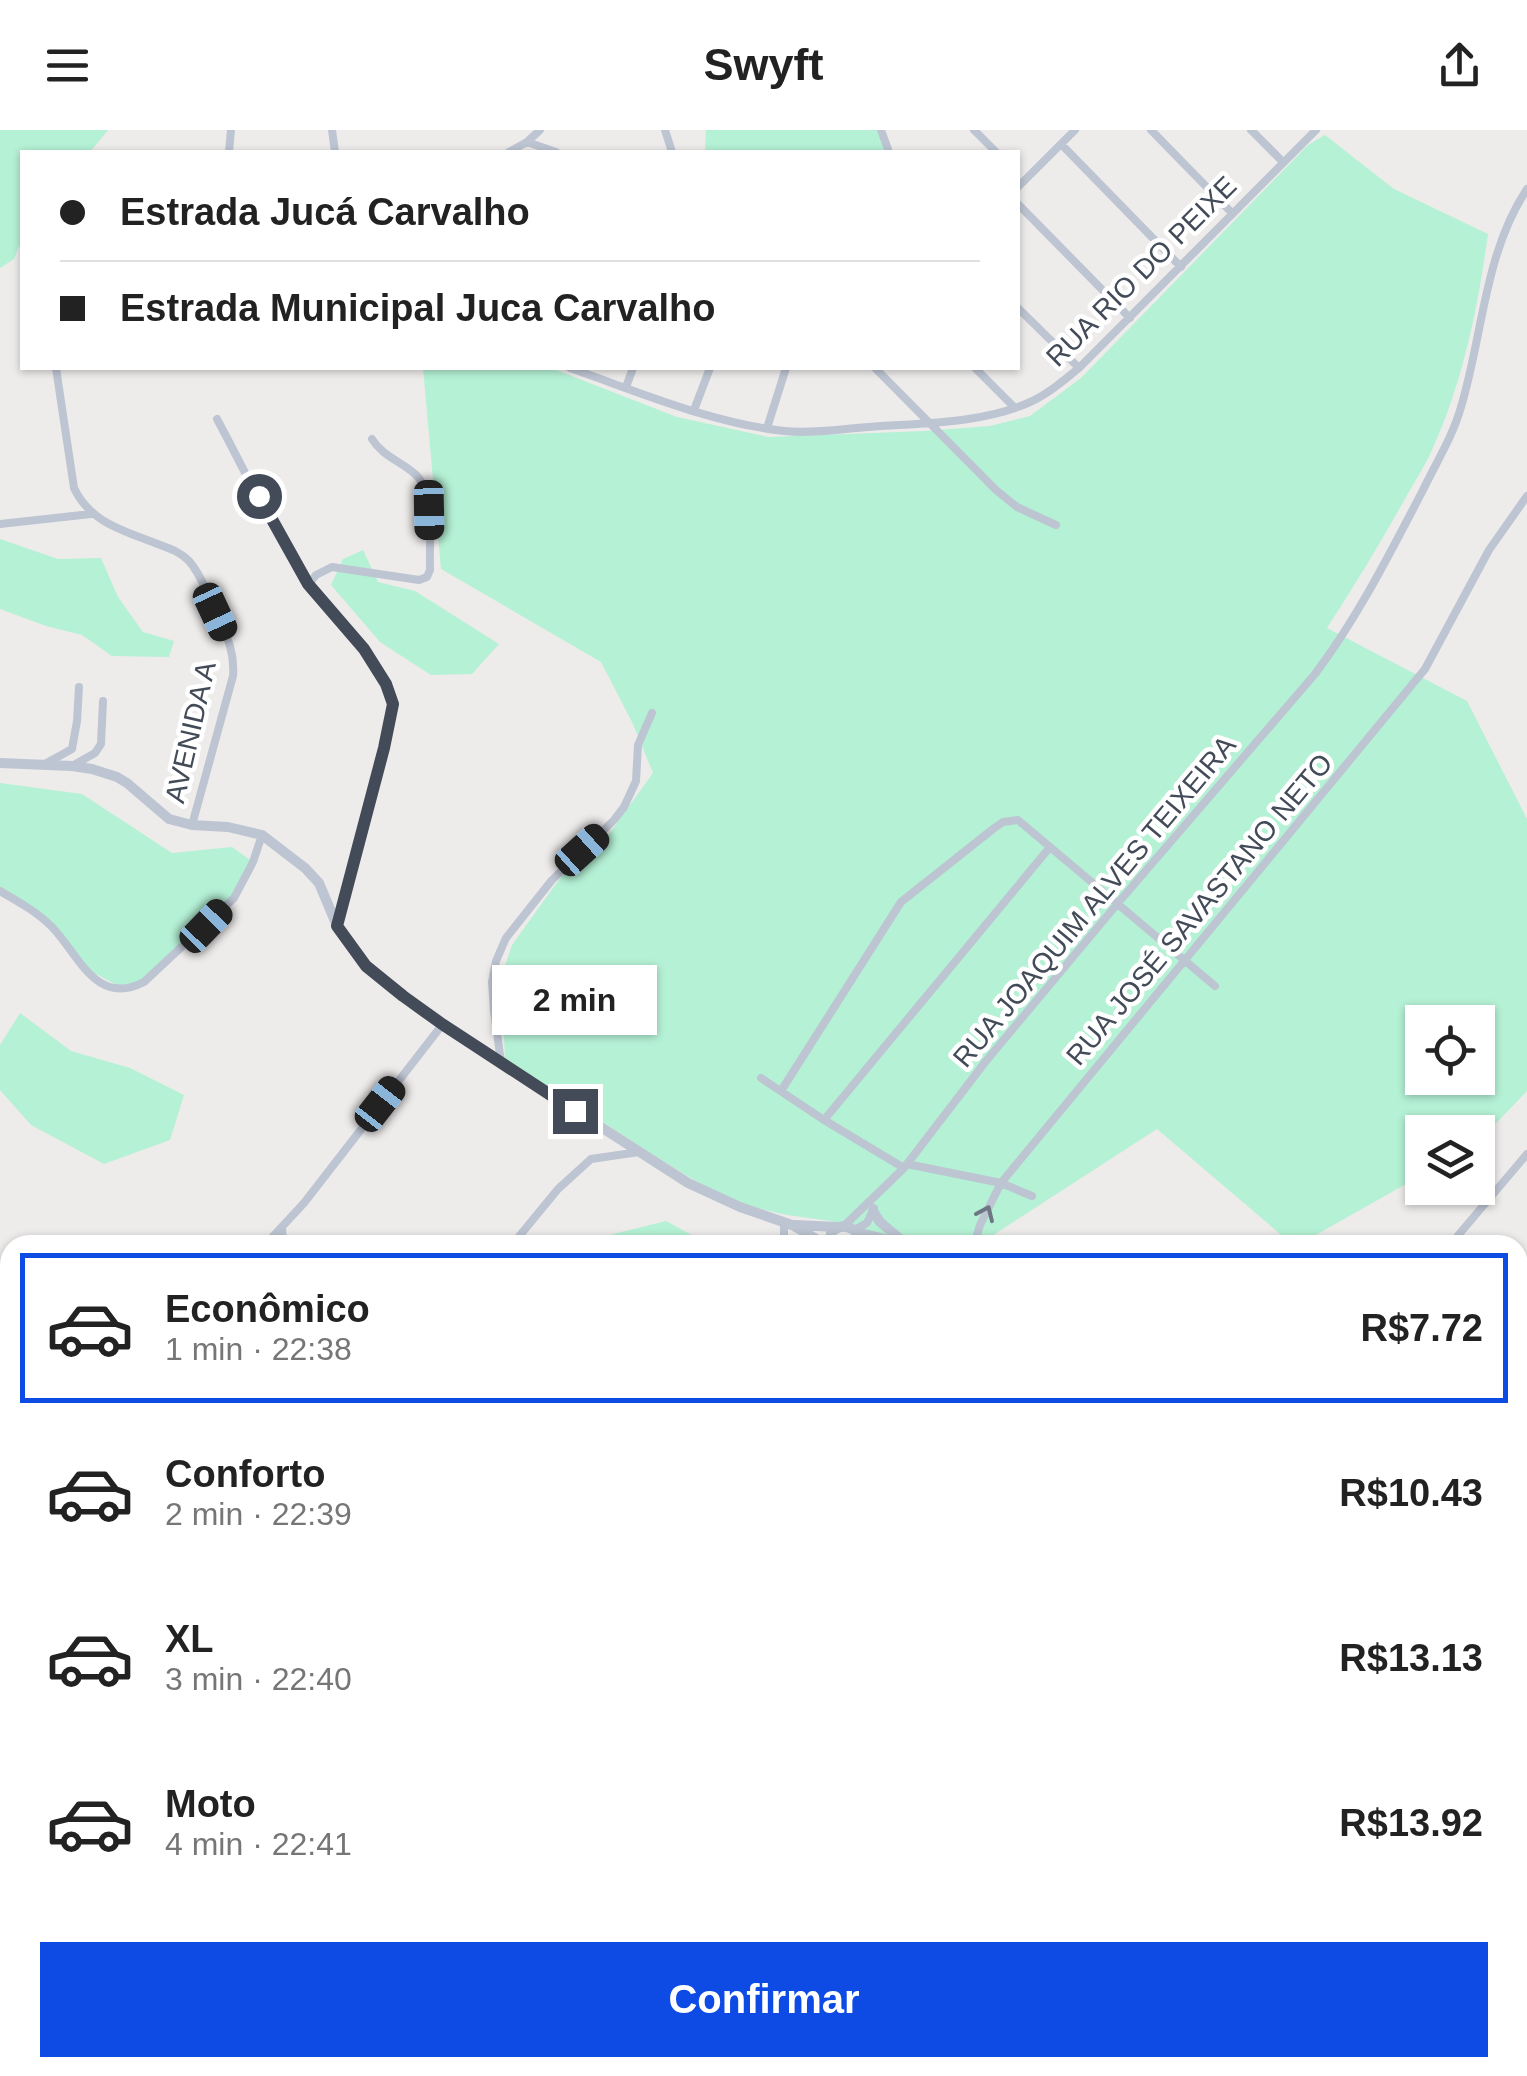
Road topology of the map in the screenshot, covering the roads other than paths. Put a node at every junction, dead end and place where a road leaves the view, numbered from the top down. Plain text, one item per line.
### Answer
1 (540, 130) edge
2 (974, 130) edge
3 (1075, 130) edge
4 (1151, 130) edge
5 (1251, 130) edge
6 (1316, 130) edge
7 (526, 142) junction
8 (1061, 144) junction
9 (512, 150) edge
10 (550, 150) edge
11 (994, 150) edge
12 (1282, 162) junction
13 (1020, 180) edge
14 (1527, 189) edge
15 (1020, 206) edge
16 (1516, 206) junction
17 (1527, 207) edge
18 (1232, 214) junction
19 (1181, 267) junction
20 (1020, 310) edge
21 (1130, 318) junction
22 (1079, 368) junction
23 (56, 370) edge
24 (576, 370) edge
25 (632, 370) edge
26 (709, 370) edge
27 (785, 370) edge
28 (877, 370) edge
29 (977, 370) edge
30 (626, 387) junction
31 (1015, 408) junction
32 (694, 410) junction
33 (217, 419) dead end
34 (928, 422) junction
35 (768, 428) junction
36 (372, 439) dead end
37 (1527, 496) edge
38 (92, 514) junction
39 (0, 524) edge
40 (1056, 525) dead end
41 (308, 584) junction
42 (79, 687) dead end
43 (103, 701) dead end
44 (652, 713) dead end
45 (0, 763) edge
46 (44, 766) junction
47 (72, 766) junction
48 (192, 825) junction
49 (262, 835) junction
50 (1050, 847) junction
51 (0, 891) edge
52 (1118, 903) junction
53 (337, 926) junction
54 (1186, 961) junction
55 (1215, 986) dead end
56 (442, 1024) junction
57 (501, 1062) junction
58 (760, 1078) dead end
59 (780, 1091) junction
60 (824, 1120) junction
61 (641, 1152) junction
62 (1527, 1154) edge
63 (905, 1166) junction
64 (1001, 1183) junction
65 (879, 1195) junction
66 (1032, 1196) dead end
67 (873, 1211) junction
68 (788, 1224) junction
69 (282, 1228) junction
70 (848, 1229) junction
71 (275, 1235) edge
72 (282, 1235) edge
73 (520, 1235) edge
74 (786, 1235) edge
75 (809, 1235) edge
76 (831, 1235) edge
77 (852, 1235) edge
78 (873, 1235) edge
79 (897, 1235) edge
80 (977, 1235) edge
81 (1458, 1235) edge

1 - 7 street
2 - 11 street
3 - 8 street
4 - 18 street
5 - 12 street
6 - 12 street, RUA RIO DO PEIXE
7 - 9 street
7 - 10 street
8 - 13 street
8 - 19 street
12 - 18 street, RUA RIO DO PEIXE
14 - 16 street, RUA JOAQUIM ALVES TEIXEIRA
15 - 21 street
16 - 17 street
16 - 52 street, RUA JOAQUIM ALVES TEIXEIRA
18 - 19 street, RUA RIO DO PEIXE
19 - 21 street, RUA RIO DO PEIXE
20 - 22 street
21 - 22 street, RUA RIO DO PEIXE
22 - 31 street, RUA RIO DO PEIXE
23 - 38 street
24 - 30 street, RUA RIO DO PEIXE
25 - 30 street
26 - 32 street
27 - 35 street
28 - 34 street
29 - 31 street
30 - 32 street, RUA RIO DO PEIXE
31 - 34 street, RUA RIO DO PEIXE
32 - 35 street, RUA RIO DO PEIXE
33 - 41 street
34 - 35 street, RUA RIO DO PEIXE
34 - 40 street
36 - 41 street
37 - 54 street, RUA JOSÉ SAVASTANO NETO
38 - 39 street
38 - 48 street, AVENIDA A
41 - 53 street
42 - 46 street
43 - 47 street
44 - 57 street
45 - 46 street
46 - 47 street
47 - 48 street
48 - 49 street
49 - 51 street
49 - 53 street
50 - 52 street
50 - 59 street
50 - 60 street
52 - 54 street
52 - 63 street, RUA JOAQUIM ALVES TEIXEIRA
53 - 56 street
54 - 55 street
54 - 64 street, RUA JOSÉ SAVASTANO NETO
56 - 57 street
56 - 69 street
57 - 61 street
58 - 59 street
59 - 60 street
60 - 63 street
61 - 68 street
61 - 73 street
62 - 81 street
63 - 64 street
63 - 65 street, RUA JOAQUIM ALVES TEIXEIRA
64 - 66 street
80 -> 64 street, RUA JOSÉ SAVASTANO NETO
65 - 67 street
65 - 70 street, RUA JOAQUIM ALVES TEIXEIRA
67 - 70 street
67 - 79 street
68 - 70 street
68 - 74 street
68 - 75 street
69 - 71 street
69 - 72 street
70 - 76 street
70 - 77 street
70 - 78 street

